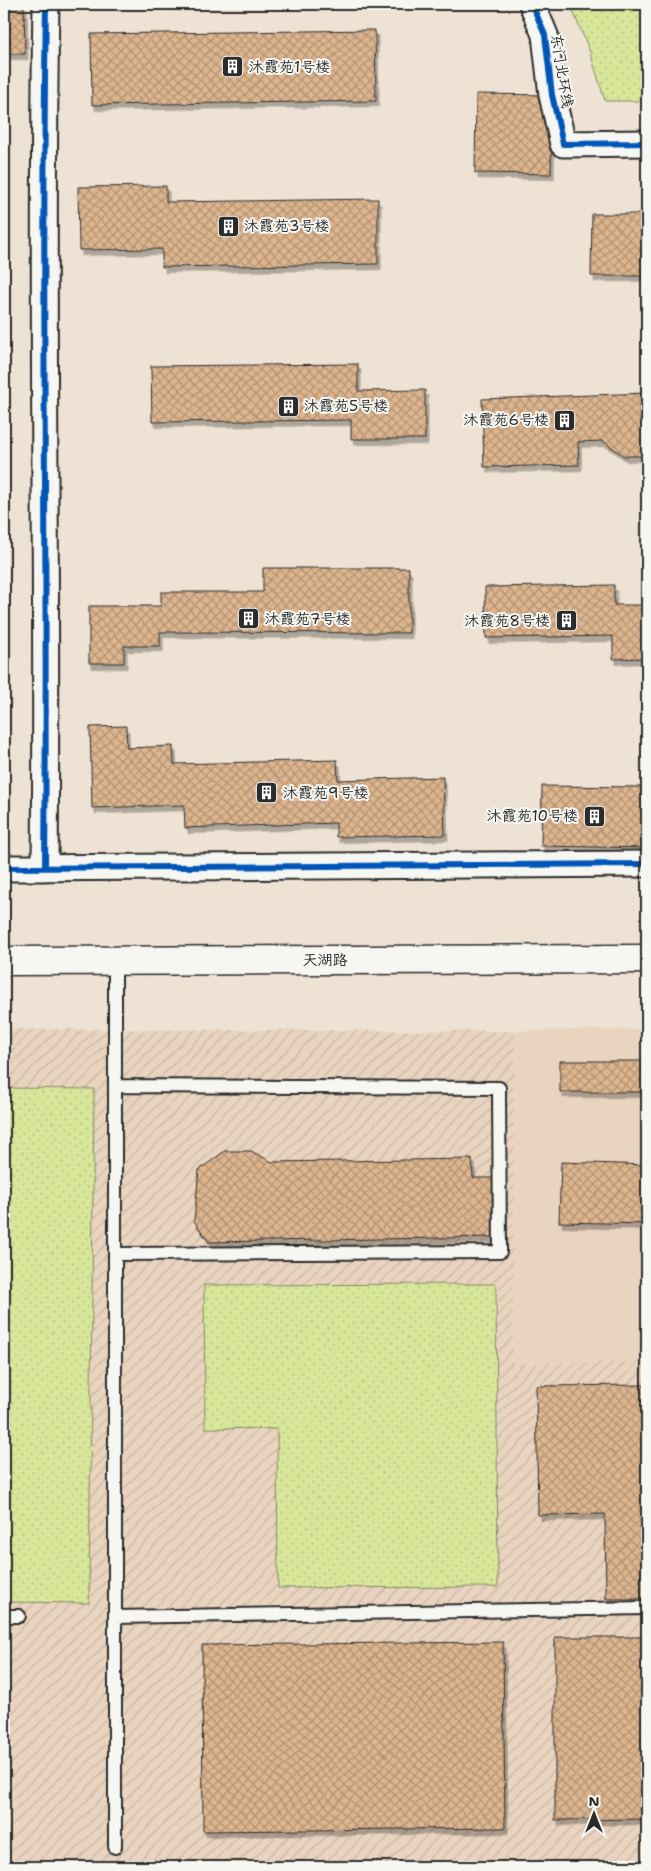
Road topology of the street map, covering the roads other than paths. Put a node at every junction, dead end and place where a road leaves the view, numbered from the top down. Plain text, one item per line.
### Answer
1 (46, 4) edge
2 (532, 4) edge
3 (647, 143) edge
4 (647, 864) edge
5 (4, 868) edge
6 (45, 868) junction
7 (4, 960) edge
8 (115, 960) junction
9 (647, 960) edge
10 (115, 1086) junction
11 (115, 1254) junction
12 (647, 1608) edge
13 (4, 1616) edge
14 (19, 1616) dead end
15 (115, 1617) junction
16 (115, 1847) dead end

1 - 6 street
2 - 3 street, 东门北环线
4 - 6 street
5 - 6 street
7 - 8 street, 天湖路
8 - 9 street, 天湖路
8 - 10 lane
10 - 11 lane
10 - 11 lane
11 - 15 lane
12 - 15 lane
13 - 14 lane
15 - 16 lane

